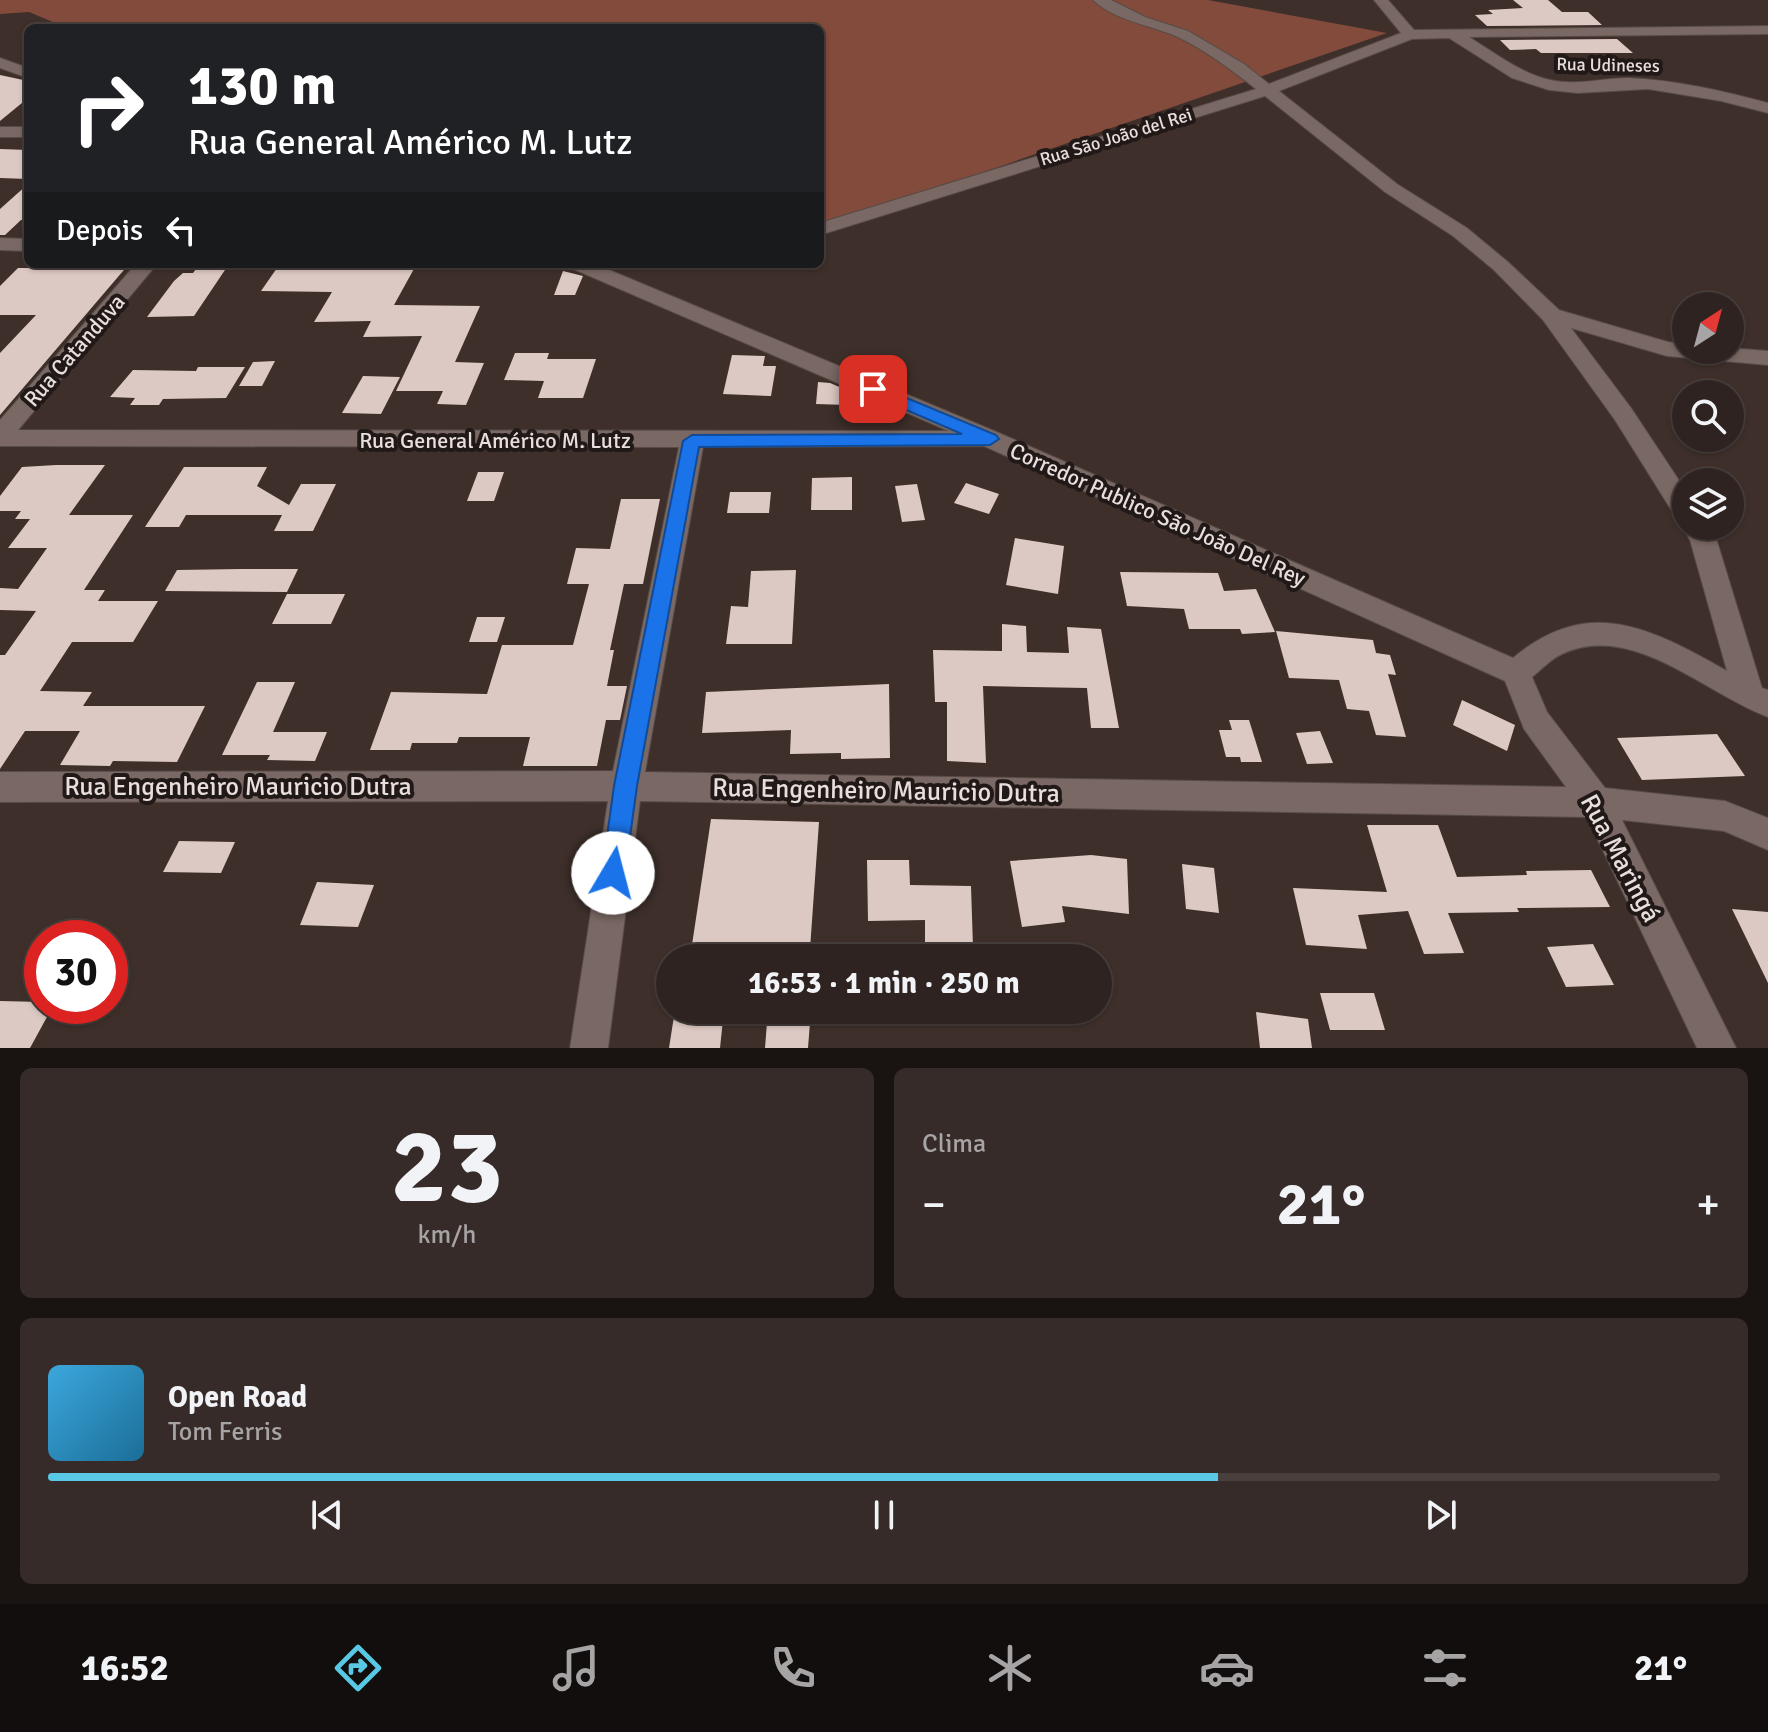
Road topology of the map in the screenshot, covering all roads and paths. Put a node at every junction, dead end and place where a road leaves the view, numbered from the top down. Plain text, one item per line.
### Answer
1 (1100, 0) edge
2 (1381, 0) edge
3 (1768, 30) edge
4 (1452, 33) junction
5 (1410, 35) junction
6 (0, 63) edge
7 (24, 72) edge
8 (1265, 91) junction
9 (1768, 108) edge
10 (0, 132) edge
11 (24, 132) edge
12 (824, 228) edge
13 (0, 244) edge
14 (24, 245) edge
15 (144, 268) edge
16 (587, 268) edge
17 (1551, 315) junction
18 (1768, 358) edge
19 (0, 437) edge
20 (990, 439) junction
21 (692, 441) junction
22 (1672, 490) edge
23 (1704, 540) edge
24 (1516, 673) junction
25 (1759, 701) edge
26 (626, 786) junction
27 (0, 787) edge
28 (1596, 802) junction
29 (1768, 834) edge
30 (589, 1048) edge
31 (1717, 1048) edge

1 - 8 street
2 - 5 street
3 - 4 street
4 - 5 street
4 - 9 street, Rua Udineses
5 - 8 street, Rua São João del Rei
6 - 7 street
8 - 12 street, Rua São João del Rei
8 - 17 street
10 - 11 street
13 - 14 street
15 - 19 street, Rua Catanduva
16 - 20 street, Corredor Publico São João Del Rey
17 - 18 street
17 - 22 street
19 - 21 street, Rua General Américo M. Lutz
20 - 21 street, Rua General Américo M. Lutz
20 - 24 street, Corredor Publico São João Del Rey
21 - 26 street
23 - 25 street
24 - 25 street
24 - 28 street, Rua Maringá
26 - 27 street, Rua Engenheiro Mauricio Dutra
26 - 28 street, Rua Engenheiro Mauricio Dutra
26 - 30 street
28 - 29 street, Rua Engenheiro Mauricio Dutra
28 - 31 street, Rua Maringá

